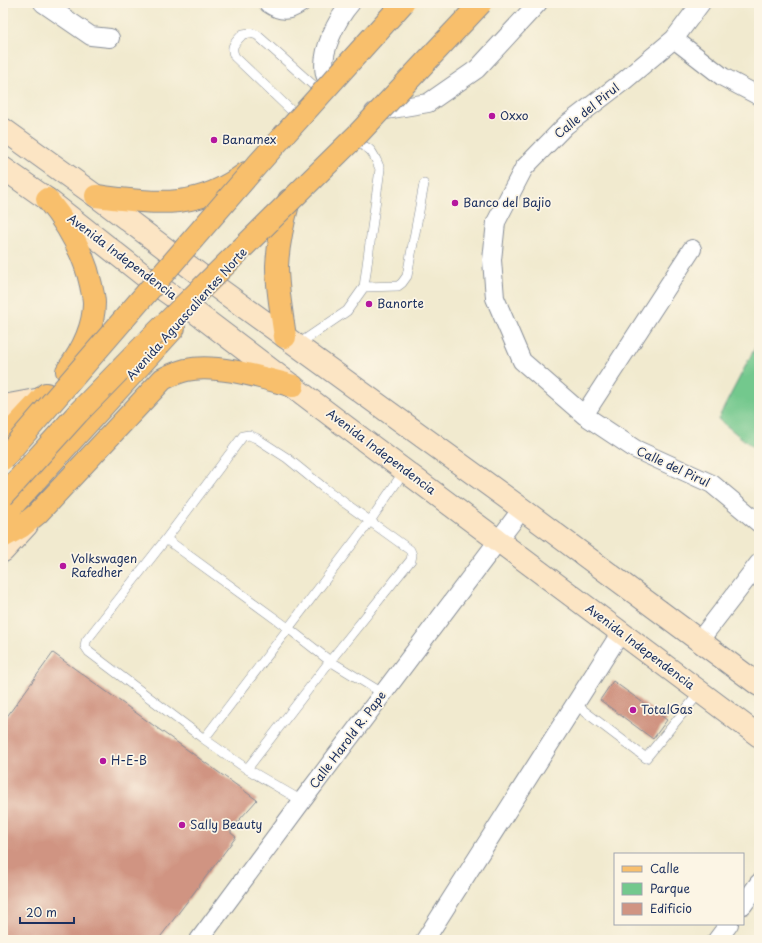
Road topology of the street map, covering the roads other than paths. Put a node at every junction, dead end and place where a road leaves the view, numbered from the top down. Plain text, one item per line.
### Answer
1 (43, 3) edge
2 (268, 3) edge
3 (301, 3) edge
4 (351, 3) edge
5 (403, 3) edge
6 (408, 3) edge
7 (471, 3) edge
8 (481, 3) edge
9 (538, 3) edge
10 (701, 3) edge
11 (110, 38) dead end
12 (674, 40) junction
13 (326, 89) junction
14 (759, 96) edge
15 (371, 112) junction
16 (298, 117) junction
17 (3, 129) edge
18 (347, 140) junction
19 (3, 168) edge
20 (252, 169) junction
21 (424, 184) dead end
22 (96, 196) junction
23 (47, 199) junction
24 (289, 200) junction
25 (692, 249) dead end
26 (175, 256) junction
27 (151, 281) junction
28 (215, 286) junction
29 (364, 287) junction
30 (191, 308) junction
31 (291, 341) junction
32 (67, 371) junction
33 (293, 386) junction
34 (41, 399) junction
35 (3, 409) edge
36 (584, 415) junction
37 (3, 437) edge
38 (3, 440) edge
39 (3, 459) edge
40 (405, 470) junction
41 (3, 496) edge
42 (522, 509) junction
43 (36, 514) junction
44 (3, 516) edge
45 (370, 521) junction
46 (759, 523) edge
47 (3, 537) edge
48 (166, 539) junction
49 (499, 540) junction
50 (3, 551) edge
51 (759, 563) edge
52 (759, 580) edge
53 (288, 628) junction
54 (621, 632) junction
55 (703, 644) junction
56 (330, 661) junction
57 (759, 685) edge
58 (700, 692) junction
59 (384, 694) junction
60 (575, 704) junction
61 (759, 736) edge
62 (204, 739) junction
63 (247, 769) junction
64 (302, 801) junction
65 (759, 884) edge
66 (744, 904) edge
67 (728, 925) edge
68 (199, 940) edge
69 (425, 940) edge
70 (717, 940) edge

1 - 11 street
2 - 3 street
4 - 13 street
5 - 20 main road, bridge
6 - 13 main road
7 - 15 main road, Avenida Aguascalientes Norte
8 - 41 main road, bridge
9 - 15 street
10 - 12 street, Calle del Pirul
12 - 14 street
12 - 36 street, Calle del Pirul
13 - 16 main road
13 - 16 lane
15 - 18 main road, Avenida Aguascalientes Norte
16 - 20 main road
17 - 22 main road
18 - 24 main road, Avenida Aguascalientes Norte
18 - 29 lane
19 - 23 main road, Avenida Independencia
20 - 22 main road
20 - 26 main road
20 - 37 main road
20 - 39 main road, bridge
21 - 29 lane
22 - 26 main road
23 - 27 main road, Avenida Independencia
23 - 32 main road
24 - 28 main road, Avenida Aguascalientes Norte
24 - 31 main road
25 - 36 street
26 - 27 main road
26 - 28 main road
27 - 30 main road, Avenida Independencia
27 - 32 main road
28 - 30 main road, Avenida Aguascalientes Norte
28 - 31 main road
29 - 31 lane
30 - 33 main road, Avenida Independencia
30 - 44 main road, Avenida Aguascalientes Norte
31 - 42 main road
32 - 34 main road
33 - 40 main road, Avenida Independencia
33 - 43 main road
34 - 35 main road
34 - 38 main road
36 - 46 street, Calle del Pirul
40 - 45 lane
40 - 49 main road, Avenida Independencia
42 - 49 street, Calle Harold R. Pape
42 - 55 main road
43 - 47 main road
43 - 50 main road
45 - 48 lane
45 - 53 lane
45 - 56 lane
48 - 53 lane
48 - 62 lane
49 - 54 main road, Avenida Independencia
49 - 59 street, Calle Harold R. Pape
51 - 55 street
52 - 55 street
53 - 56 lane
53 - 62 lane
54 - 58 main road, Avenida Independencia
54 - 60 street
55 - 57 main road
56 - 59 lane
56 - 63 lane
58 - 60 lane
58 - 61 main road, Avenida Independencia
59 - 64 street, Calle Harold R. Pape
60 - 69 street
62 - 63 lane
63 - 64 lane
64 - 68 street, Calle Harold R. Pape
65 - 66 street
67 - 70 street

